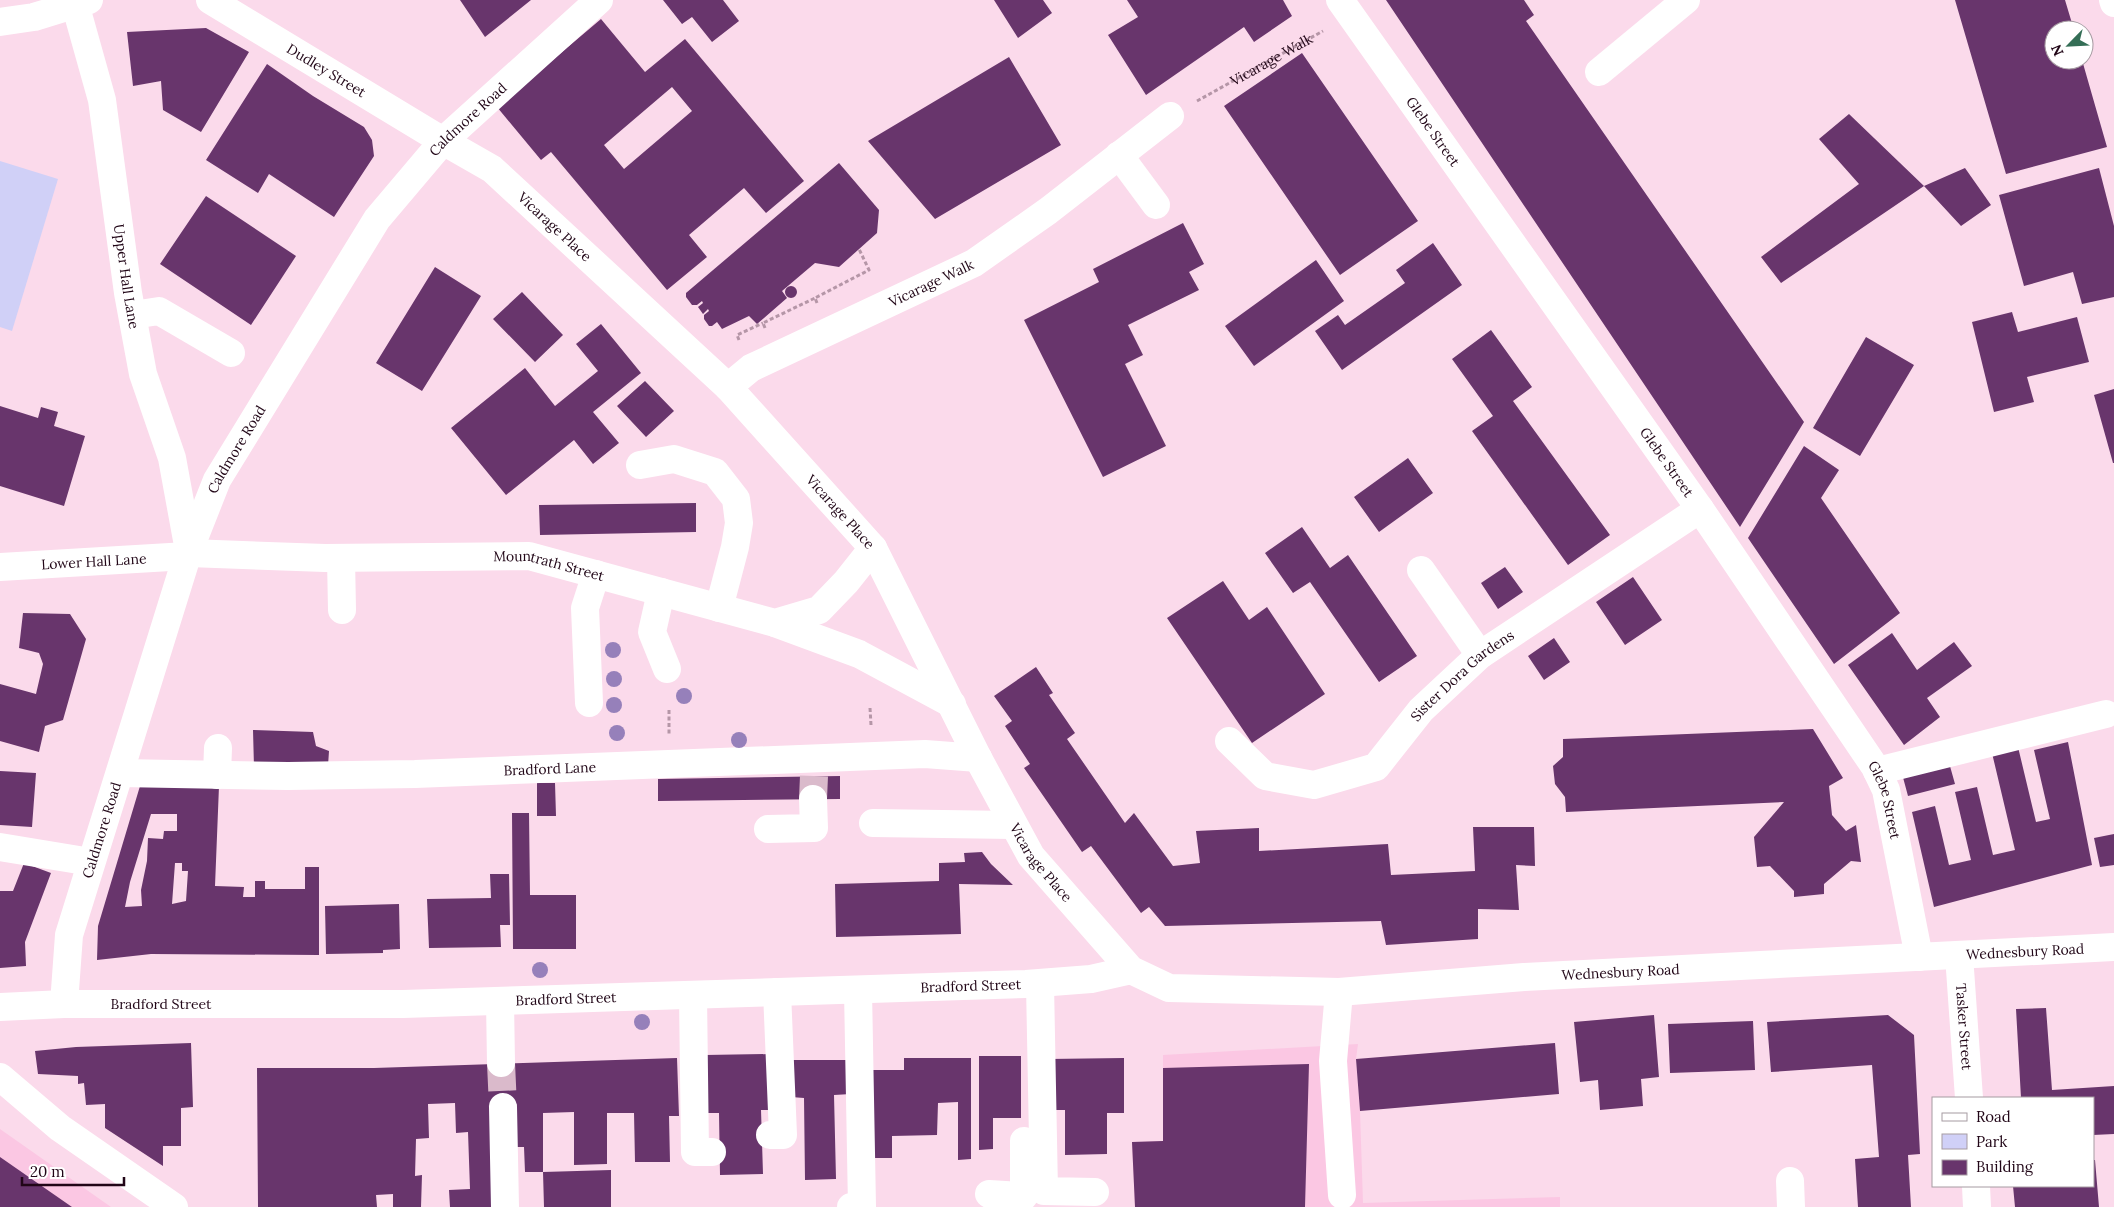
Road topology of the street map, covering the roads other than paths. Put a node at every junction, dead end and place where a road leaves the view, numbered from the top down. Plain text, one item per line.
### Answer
1 (599, 0) edge
2 (1686, 0) edge
3 (79, 1) edge
4 (217, 2) edge
5 (1345, 8) edge
6 (0, 22) edge
7 (1599, 72) dead end
8 (1170, 116) road end
9 (442, 141) junction
10 (1119, 155) junction
11 (1156, 205) dead end
12 (132, 315) junction
13 (231, 353) dead end
14 (728, 387) junction
15 (640, 465) dead end
16 (1700, 509) junction
17 (873, 548) junction
18 (188, 554) junction
19 (341, 558) junction
20 (0, 567) edge
21 (1422, 570) dead end
22 (596, 574) junction
23 (661, 592) junction
24 (720, 608) junction
25 (342, 610) dead end
26 (775, 623) junction
27 (1480, 655) junction
28 (666, 669) dead end
29 (589, 702) dead end
30 (952, 704) junction
31 (2106, 714) dead end
32 (1229, 741) dead end
33 (218, 748) dead end
34 (978, 758) junction
35 (1877, 771) junction
36 (120, 773) junction
37 (218, 775) junction
38 (814, 778) junction
39 (873, 823) dead end
40 (1013, 825) junction
41 (768, 829) dead end
42 (0, 847) edge
43 (91, 862) junction
44 (2114, 948) edge
45 (1959, 955) junction
46 (1919, 957) junction
47 (1131, 970) junction
48 (1033, 984) junction
49 (858, 990) junction
50 (778, 992) junction
51 (1339, 992) junction
52 (693, 995) junction
53 (500, 1000) junction
54 (64, 1004) junction
55 (0, 1007) edge
56 (501, 1063) tunnel mouth
57 (0, 1077) edge
58 (1969, 1097) edge
59 (503, 1107) tunnel mouth
60 (770, 1135) dead end
61 (712, 1152) dead end
62 (1976, 1187) edge
63 (1095, 1192) dead end
64 (989, 1194) dead end
65 (1342, 1195) dead end
66 (174, 1207) edge
67 (505, 1207) edge
68 (852, 1207) edge
69 (1977, 1207) edge

1 - 9 street, Caldmore Road
2 - 7 street
3 - 6 street
3 - 12 street, Upper Hall Lane
4 - 9 street, Dudley Street
5 - 16 street, Glebe Street
8 - 10 street, Vicarage Walk
9 - 14 street, Vicarage Place
9 - 18 street, Caldmore Road
10 - 11 street
10 - 14 street, Vicarage Walk
12 - 13 street
12 - 18 street, Upper Hall Lane
14 - 17 street, Vicarage Place
15 - 24 street
16 - 27 street, Sister Dora Gardens
16 - 35 street, Glebe Street
17 - 26 street
17 - 30 street, Vicarage Place
18 - 19 street, Mountrath Street
18 - 20 street, Lower Hall Lane
18 - 36 street, Caldmore Road
19 - 22 street, Mountrath Street
19 - 25 street
21 - 27 street
22 - 23 street, Mountrath Street
22 - 29 street
23 - 24 street, Mountrath Street
23 - 28 street
24 - 26 street, Mountrath Street
26 - 30 street, Mountrath Street
27 - 32 street, Sister Dora Gardens
30 - 34 street, Vicarage Place
31 - 35 street
33 - 37 street
34 - 38 street, Bradford Lane
34 - 40 street, Vicarage Place
35 - 46 street, Glebe Street
36 - 37 street, Bradford Lane
36 - 43 street, Caldmore Road
37 - 38 street, Bradford Lane
38 - 41 street
39 - 40 street
40 - 47 street, Vicarage Place
42 - 43 street
43 - 54 street, Caldmore Road
44 - 45 street, Wednesbury Road
45 - 46 street, Wednesbury Road
45 - 58 street, Tasker Street
46 - 51 street, Wednesbury Road
47 - 48 street, Bradford Street
47 - 51 street, Wednesbury Road
48 - 49 street, Bradford Street
48 - 63 street
48 - 64 street
49 - 50 street, Bradford Street
49 - 68 street
50 - 52 street, Bradford Street
50 - 60 street
51 - 65 street
52 - 53 street, Bradford Street
52 - 61 street
53 - 54 street, Bradford Street
53 - 56 street
54 - 55 street, Bradford Street
57 - 66 street
59 - 67 street
62 - 69 street

